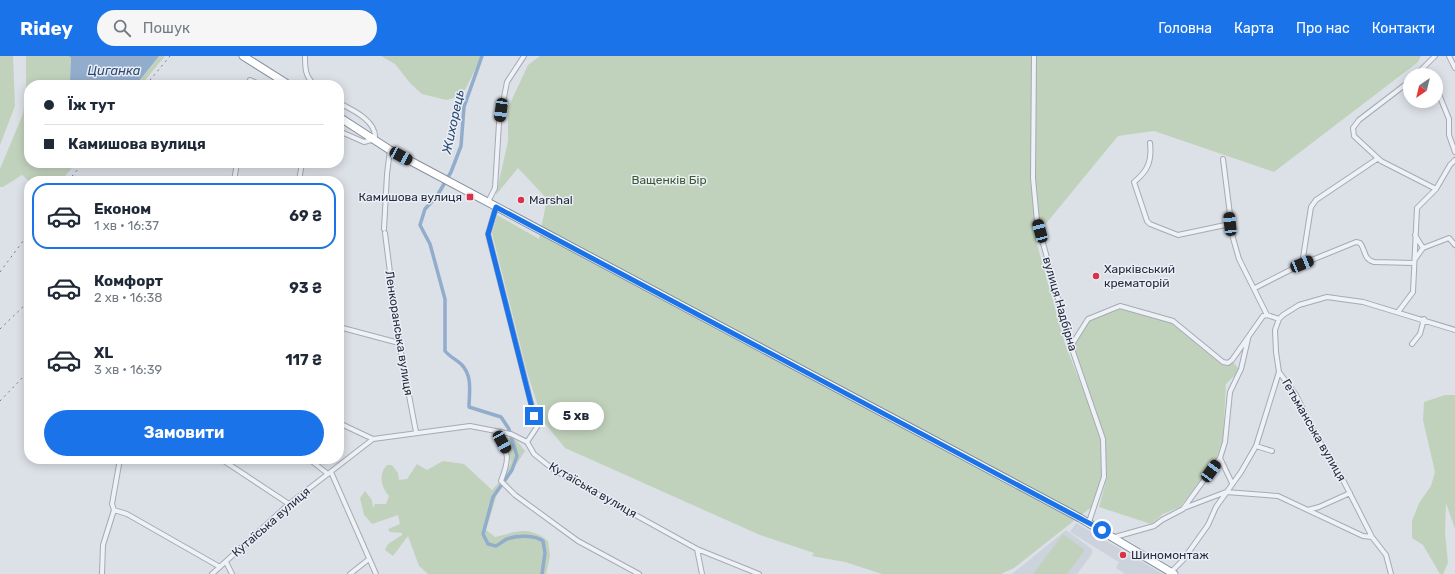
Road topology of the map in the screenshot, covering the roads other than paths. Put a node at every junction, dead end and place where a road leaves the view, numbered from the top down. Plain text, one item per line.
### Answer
1 (243, 56) edge
2 (305, 56) edge
3 (524, 56) edge
4 (1034, 56) edge
5 (1435, 56) edge
6 (1448, 56) edge
7 (1423, 68) edge
8 (1455, 68) edge
9 (281, 80) edge
10 (309, 80) edge
11 (1403, 86) edge
12 (1443, 103) edge
13 (344, 106) edge
14 (344, 120) edge
15 (344, 133) edge
16 (375, 139) junction
17 (1150, 143) dead end
18 (390, 150) junction
19 (1455, 152) edge
20 (1223, 159) dead end
21 (1377, 159) junction
22 (1455, 160) edge
23 (1436, 188) junction
24 (488, 202) junction
25 (496, 207) junction
26 (1230, 224) junction
27 (1415, 235) junction
28 (1455, 245) edge
29 (1423, 248) junction
30 (1414, 261) junction
31 (1302, 264) junction
32 (1255, 288) junction
33 (1398, 312) junction
34 (1267, 315) junction
35 (1279, 319) junction
36 (1424, 319) junction
37 (344, 328) edge
38 (1455, 330) edge
39 (1249, 336) junction
40 (399, 343) junction
41 (1412, 344) dead end
42 (1071, 346) junction
43 (1279, 372) junction
44 (344, 425) edge
45 (495, 431) junction
46 (416, 432) junction
47 (373, 439) junction
48 (528, 442) junction
49 (1256, 446) junction
50 (1272, 451) dead end
51 (1220, 458) junction
52 (344, 461) edge
53 (119, 464) edge
54 (229, 464) edge
55 (316, 464) edge
56 (341, 464) edge
57 (329, 473) junction
58 (1232, 483) junction
59 (1226, 492) junction
60 (1350, 493) junction
61 (289, 504) junction
62 (1183, 509) junction
63 (114, 510) junction
64 (1308, 510) junction
65 (1088, 522) junction
66 (1114, 537) junction
67 (1372, 537) junction
68 (697, 549) junction
69 (369, 558) junction
70 (226, 562) junction
71 (220, 567) junction
72 (1171, 573) edge
73 (102, 574) edge
74 (212, 574) edge
75 (232, 574) edge
76 (350, 574) edge
77 (376, 574) edge
78 (639, 574) edge
79 (702, 574) edge
80 (759, 574) edge
81 (1391, 574) edge

1 - 9 highway
2 - 10 street
3 - 24 street
4 - 42 street, вулиця Надбірна
5 - 7 street
6 - 8 street
11 - 21 street
12 - 19 street
13 - 16 street
14 - 16 highway
15 - 16 street
16 - 18 highway
17 - 26 street
18 - 24 highway
18 - 40 street, Ленкоранська вулиця
20 - 26 street
21 - 23 street
21 - 31 street
22 - 23 street
23 - 27 street
24 - 25 highway
25 - 48 street
25 - 65 highway
26 - 32 street
27 - 29 street
27 - 30 street
28 - 29 street
29 - 30 street
30 - 31 street
30 - 33 street
31 - 32 street
32 - 34 street
33 - 35 street
33 - 36 street
34 - 35 street
34 - 39 street
35 - 43 street, Гетьманська вулиця
36 - 38 street
36 - 41 street
37 - 40 street
39 - 42 street
39 - 51 street
40 - 46 street, Ленкоранська вулиця
42 - 65 street, вулиця Надбірна
43 - 49 street
43 - 60 street, Гетьманська вулиця
44 - 47 street
45 - 46 street, Кутаїська вулиця
45 - 48 street, Кутаїська вулиця
45 - 78 street
46 - 47 street, Кутаїська вулиця
47 - 52 street, Кутаїська вулиця
48 - 68 street, Кутаїська вулиця
49 - 50 street
49 - 58 street
51 - 58 street
51 - 62 street
53 - 63 street
54 - 61 street
55 - 57 street
56 - 57 street, Кутаїська вулиця
57 - 61 street, Кутаїська вулиця
57 - 69 street
58 - 59 street
59 - 62 street
59 - 64 street
59 - 72 street
60 - 64 street
60 - 67 street, Гетьманська вулиця
61 - 70 street, Кутаїська вулиця
62 - 66 street
63 - 71 street
63 - 73 street
64 - 67 street
65 - 66 highway
66 - 72 highway
67 - 81 street, Гетьманська вулиця
68 - 79 street
68 - 80 street, Кутаїська вулиця
69 - 76 street
69 - 77 street
70 - 71 street, Кутаїська вулиця
70 - 75 street
71 - 74 street, Кутаїська вулиця

